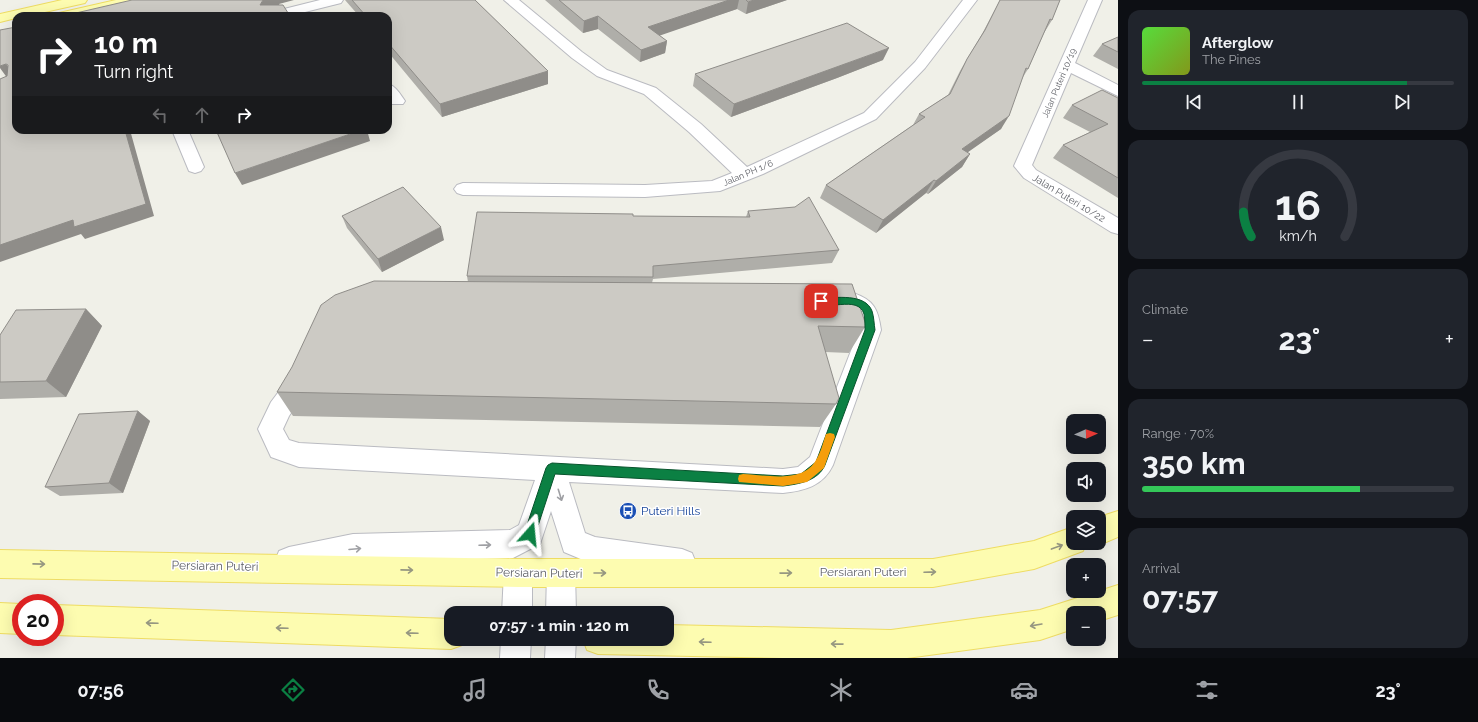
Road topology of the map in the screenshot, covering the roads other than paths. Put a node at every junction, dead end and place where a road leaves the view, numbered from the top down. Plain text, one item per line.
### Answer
1 (80, 0) edge
2 (133, 0) edge
3 (511, 0) edge
4 (970, 0) edge
5 (1095, 0) edge
6 (330, 2) edge
7 (27, 12) edge
8 (80, 12) edge
9 (289, 12) edge
10 (333, 12) edge
11 (12, 15) edge
12 (0, 18) edge
13 (12, 27) edge
14 (0, 30) edge
15 (1067, 65) junction
16 (1118, 91) edge
17 (182, 134) edge
18 (1023, 166) joint
19 (195, 167) dead end
20 (745, 175) junction
21 (463, 189) dead end
22 (1118, 227) edge
23 (552, 468) junction
24 (1118, 524) edge
25 (1106, 528) edge
26 (1066, 544) edge
27 (0, 564) edge
28 (262, 567) junction
29 (518, 573) junction
30 (561, 573) junction
31 (757, 573) junction
32 (1118, 600) edge
33 (517, 606) edge
34 (561, 606) edge
35 (1099, 606) edge
36 (1066, 616) edge
37 (0, 618) edge
38 (12, 618) edge
39 (64, 620) edge
40 (444, 634) edge
41 (674, 641) edge
42 (891, 645) junction
43 (516, 646) edge
44 (561, 646) edge
45 (515, 658) edge
46 (560, 658) edge
47 (861, 658) edge

1 - 7 main road
2 - 8 main road
3 - 20 street
4 - 20 street, Jalan PH 1/6
5 - 15 street, Jalan Puteri 10/19
6 - 9 street
6 - 10 street
11 - 12 main road
13 - 14 main road
15 - 16 street
15 - 18 street, Jalan Puteri 10/19
17 - 19 street
18 - 22 street, Jalan Puteri 10/22
20 - 21 street, Jalan PH 1/6
23 - 23 street
28 -> 23 street
23 -> 31 street
24 - 25 main road
31 -> 26 main road, Persiaran Puteri
27 -> 28 main road, Persiaran Puteri
28 -> 29 main road, Persiaran Puteri
29 - 30 main road, Persiaran Puteri
29 - 33 street
30 -> 31 main road, Persiaran Puteri
30 - 34 street
32 - 35 main road
36 -> 42 main road
37 - 38 main road
40 -> 39 main road
42 -> 41 main road
42 - 47 main road
43 - 45 street
44 - 46 street

